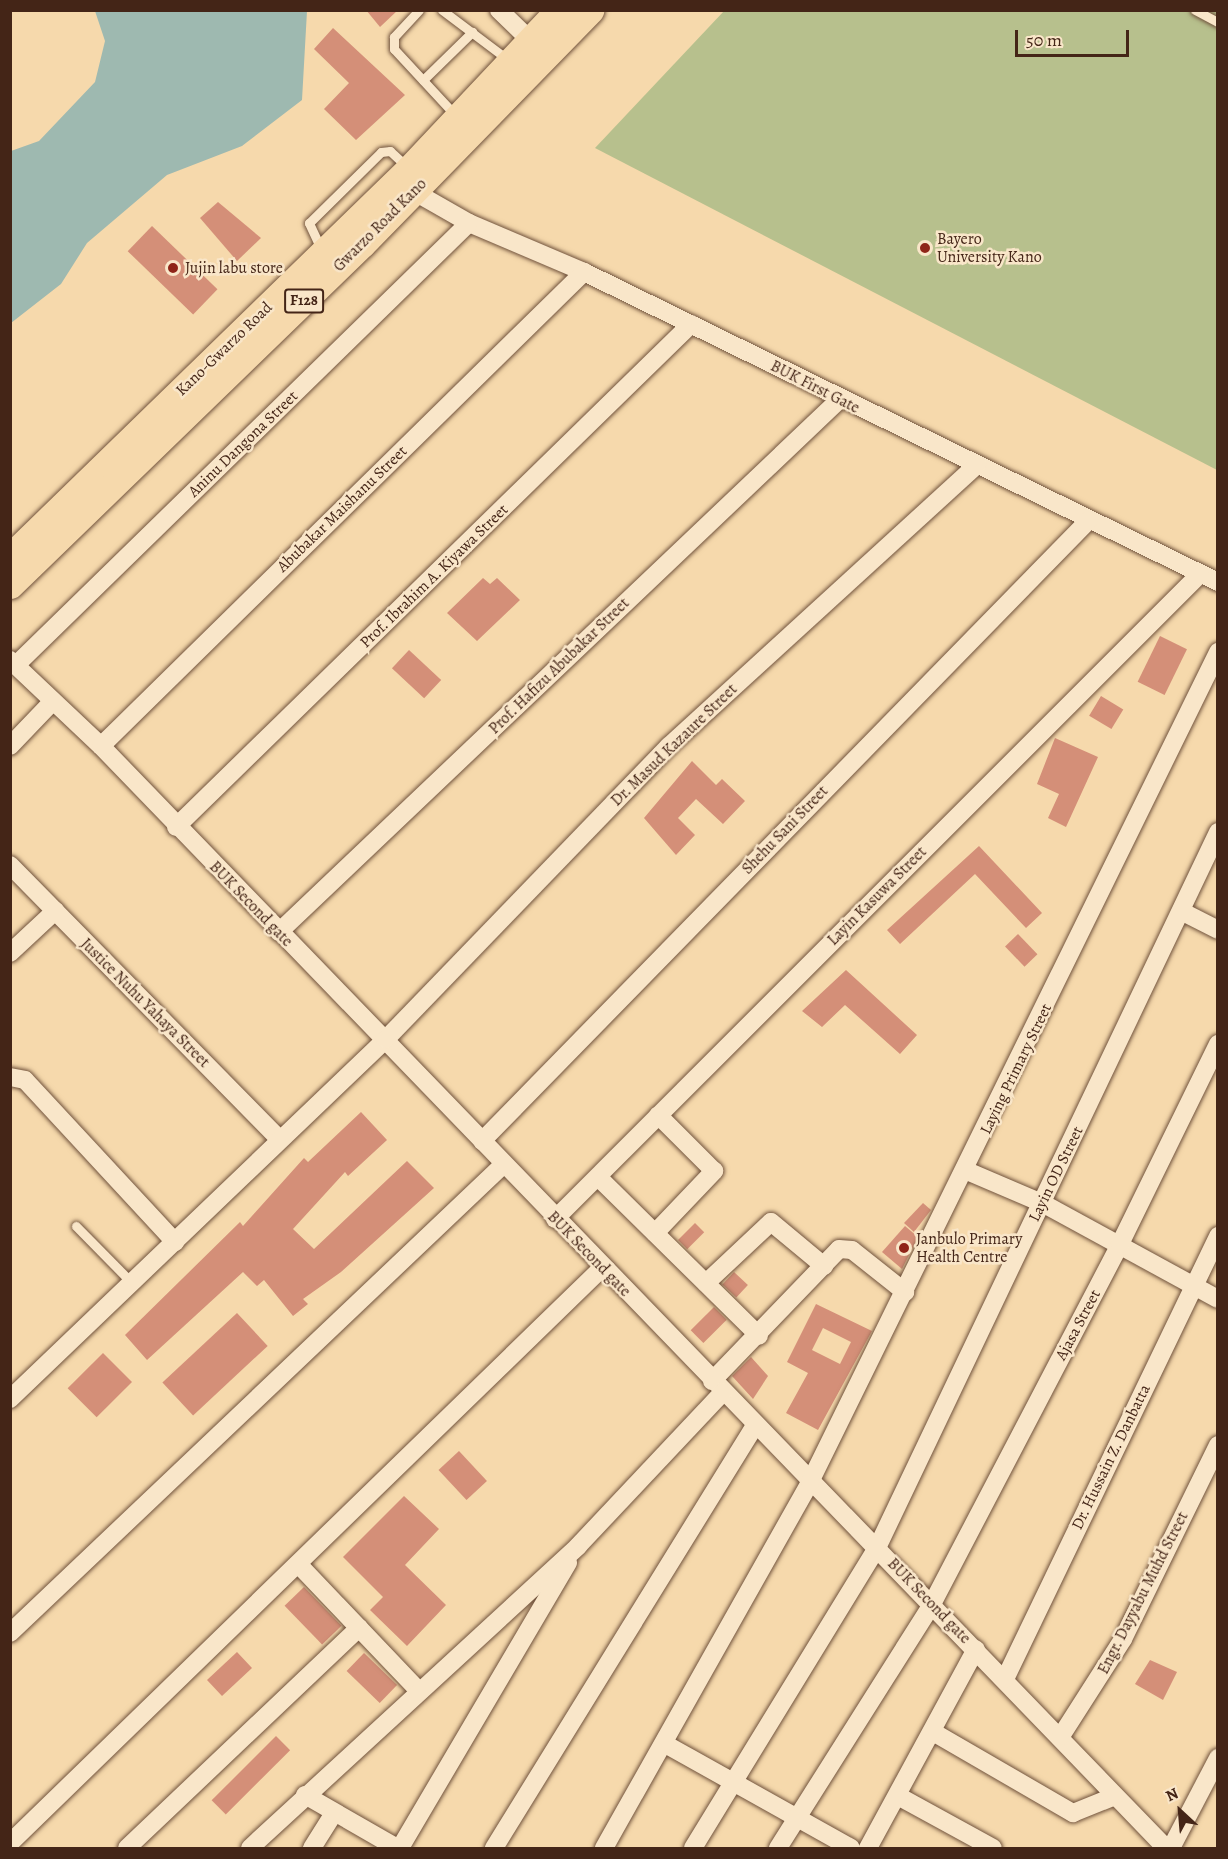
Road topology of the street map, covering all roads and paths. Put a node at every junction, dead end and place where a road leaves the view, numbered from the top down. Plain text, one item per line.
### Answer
1 (419, 10) edge
2 (442, 10) edge
3 (499, 10) edge
4 (559, 10) edge
5 (591, 10) edge
6 (1195, 10) edge
7 (1218, 22) edge
8 (472, 32) junction
9 (531, 41) junction
10 (511, 62) junction
11 (423, 80) junction
12 (458, 117) junction
13 (411, 180) junction
14 (469, 223) junction
15 (584, 272) junction
16 (691, 324) junction
17 (838, 400) junction
18 (977, 465) junction
19 (1089, 520) junction
20 (10, 556) edge
21 (1200, 574) junction
22 (1218, 582) edge
23 (10, 585) edge
24 (1218, 652) edge
25 (13, 663) edge
26 (53, 701) junction
27 (10, 746) edge
28 (101, 746) junction
29 (176, 827) junction
30 (1218, 832) edge
31 (10, 865) edge
32 (55, 911) junction
33 (1183, 912) junction
34 (1218, 930) edge
35 (279, 932) junction
36 (10, 953) edge
37 (386, 1039) junction
38 (1218, 1044) edge
39 (10, 1077) edge
40 (658, 1115) junction
41 (280, 1140) junction
42 (482, 1141) junction
43 (503, 1166) junction
44 (967, 1171) junction
45 (598, 1177) junction
46 (1042, 1203) junction
47 (555, 1219) junction
48 (76, 1226) dead end
49 (655, 1233) junction
50 (1218, 1236) edge
51 (175, 1242) junction
52 (1120, 1244) junction
53 (824, 1266) junction
54 (602, 1268) junction
55 (132, 1283) junction
56 (706, 1283) junction
57 (1192, 1288) junction
58 (905, 1292) junction
59 (1218, 1299) edge
60 (759, 1336) junction
61 (717, 1386) junction
62 (10, 1399) edge
63 (755, 1425) junction
64 (1218, 1445) edge
65 (810, 1482) junction
66 (578, 1546) junction
67 (877, 1548) junction
68 (300, 1566) junction
69 (932, 1604) junction
70 (359, 1628) junction
71 (10, 1633) edge
72 (976, 1649) junction
73 (1005, 1679) junction
74 (417, 1689) junction
75 (933, 1732) junction
76 (1061, 1736) junction
77 (665, 1744) junction
78 (1218, 1758) edge
79 (732, 1780) junction
80 (305, 1795) junction
81 (898, 1796) junction
82 (1115, 1796) junction
83 (334, 1813) junction
84 (796, 1815) junction
85 (10, 1843) edge
86 (127, 1848) edge
87 (250, 1848) edge
88 (312, 1848) edge
89 (399, 1848) edge
90 (494, 1848) edge
91 (604, 1848) edge
92 (693, 1848) edge
93 (778, 1848) edge
94 (851, 1848) edge
95 (868, 1848) edge
96 (993, 1848) edge
97 (1166, 1848) edge
98 (1171, 1848) edge

1 - 11 lane
2 - 8 lane
3 - 9 street
4 - 9 main road, Kano-Gwarzo Road / F128
5 - 13 main road, Gwarzo Road Kano / F128
6 - 7 lane
8 - 10 lane
8 - 11 lane
9 - 10 main road, Kano-Gwarzo Road / F128
10 - 12 main road, Kano-Gwarzo Road / F128
11 - 12 lane
12 - 13 main road, Kano-Gwarzo Road / F128
13 - 14 street, BUK First Gate
13 - 20 main road, Kano-Gwarzo Road / F128
13 - 23 main road, Gwarzo Road Kano / F128
14 - 15 street, BUK First Gate
14 - 25 street, Aninu Dangona Street
15 - 16 street, BUK First Gate
15 - 28 street, Abubakar Maishanu Street
16 - 17 street, BUK First Gate
16 - 29 street, Prof. Ibrahim A. Kiyawa Street
17 - 18 street, BUK First Gate
17 - 35 street, Prof. Hafizu Abubakar Street
18 - 19 street, BUK First Gate
18 - 37 street, Dr. Masud Kazaure Street
19 - 21 street, BUK First Gate
19 - 42 street, Shehu Sani Street
21 - 22 street, BUK First Gate
21 - 40 street, Layin Kasuwa Street
24 - 44 street, Laying Primary Street
25 - 26 street, BUK Second gate
26 - 27 street
26 - 28 street, BUK Second gate
28 - 29 street, BUK Second gate
29 - 35 street, BUK Second gate
30 - 33 street, Layin OD Street
31 - 32 street, Justice Nuhu Yahaya Street
32 - 36 street
32 - 41 street, Justice Nuhu Yahaya Street
33 - 34 street
33 - 46 street, Layin OD Street
35 - 37 street, BUK Second gate
37 - 41 street, Dr. Masud Kazaure Street
37 - 42 street, BUK Second gate
38 - 52 street, Ajasa Street
39 - 51 street
40 - 45 street, Layin Kasuwa Street
40 - 49 street
41 - 51 street, Dr. Masud Kazaure Street
42 - 43 street, BUK Second gate
43 - 47 street, BUK Second gate
43 - 71 street
44 - 46 street
44 - 58 street, Laying Primary Street
45 - 47 street, Layin Kasuwa Street
45 - 49 street
46 - 52 street
46 - 67 street, Layin OD Street
47 - 54 street, BUK Second gate
48 - 55 lane
49 - 56 street
50 - 57 street, Dr. Hussain Z. Danbatta
51 - 55 street, Dr. Masud Kazaure Street
52 - 57 street
52 - 69 street, Ajasa Street
53 - 56 street
53 - 58 street
53 - 60 street
54 - 61 street, BUK Second gate
54 - 68 street
55 - 62 street, Dr. Masud Kazaure Street
56 - 60 street
57 - 59 street
57 - 73 street, Dr. Hussain Z. Danbatta
58 - 65 street, Laying Primary Street
60 - 61 street
61 - 63 street, BUK Second gate
61 - 66 street
63 - 65 street, BUK Second gate
63 - 90 street
64 - 76 street, Engr. Dayyabu Muhd Street
65 - 67 street, BUK Second gate
65 - 77 street, Laying Primary Street
66 - 74 street
66 - 89 street
67 - 69 street, BUK Second gate
67 - 79 street, Layin OD Street
68 - 70 street
68 - 85 street
69 - 72 street, BUK Second gate
69 - 84 street, Ajasa Street
70 - 74 street
70 - 86 street
72 - 73 street, BUK Second gate
72 - 75 street
73 - 76 street, BUK Second gate
74 - 80 street
75 - 81 street
75 - 82 street
76 - 82 street, BUK Second gate
77 - 79 street
77 - 91 street, Laying Primary Street
78 - 98 street
79 - 84 street
79 - 92 street, Layin OD Street
80 - 83 street
80 - 87 street
81 - 95 street
81 - 96 street
82 - 97 street, BUK Second gate
83 - 88 street
83 - 89 street
84 - 93 street, Ajasa Street
84 - 94 street

